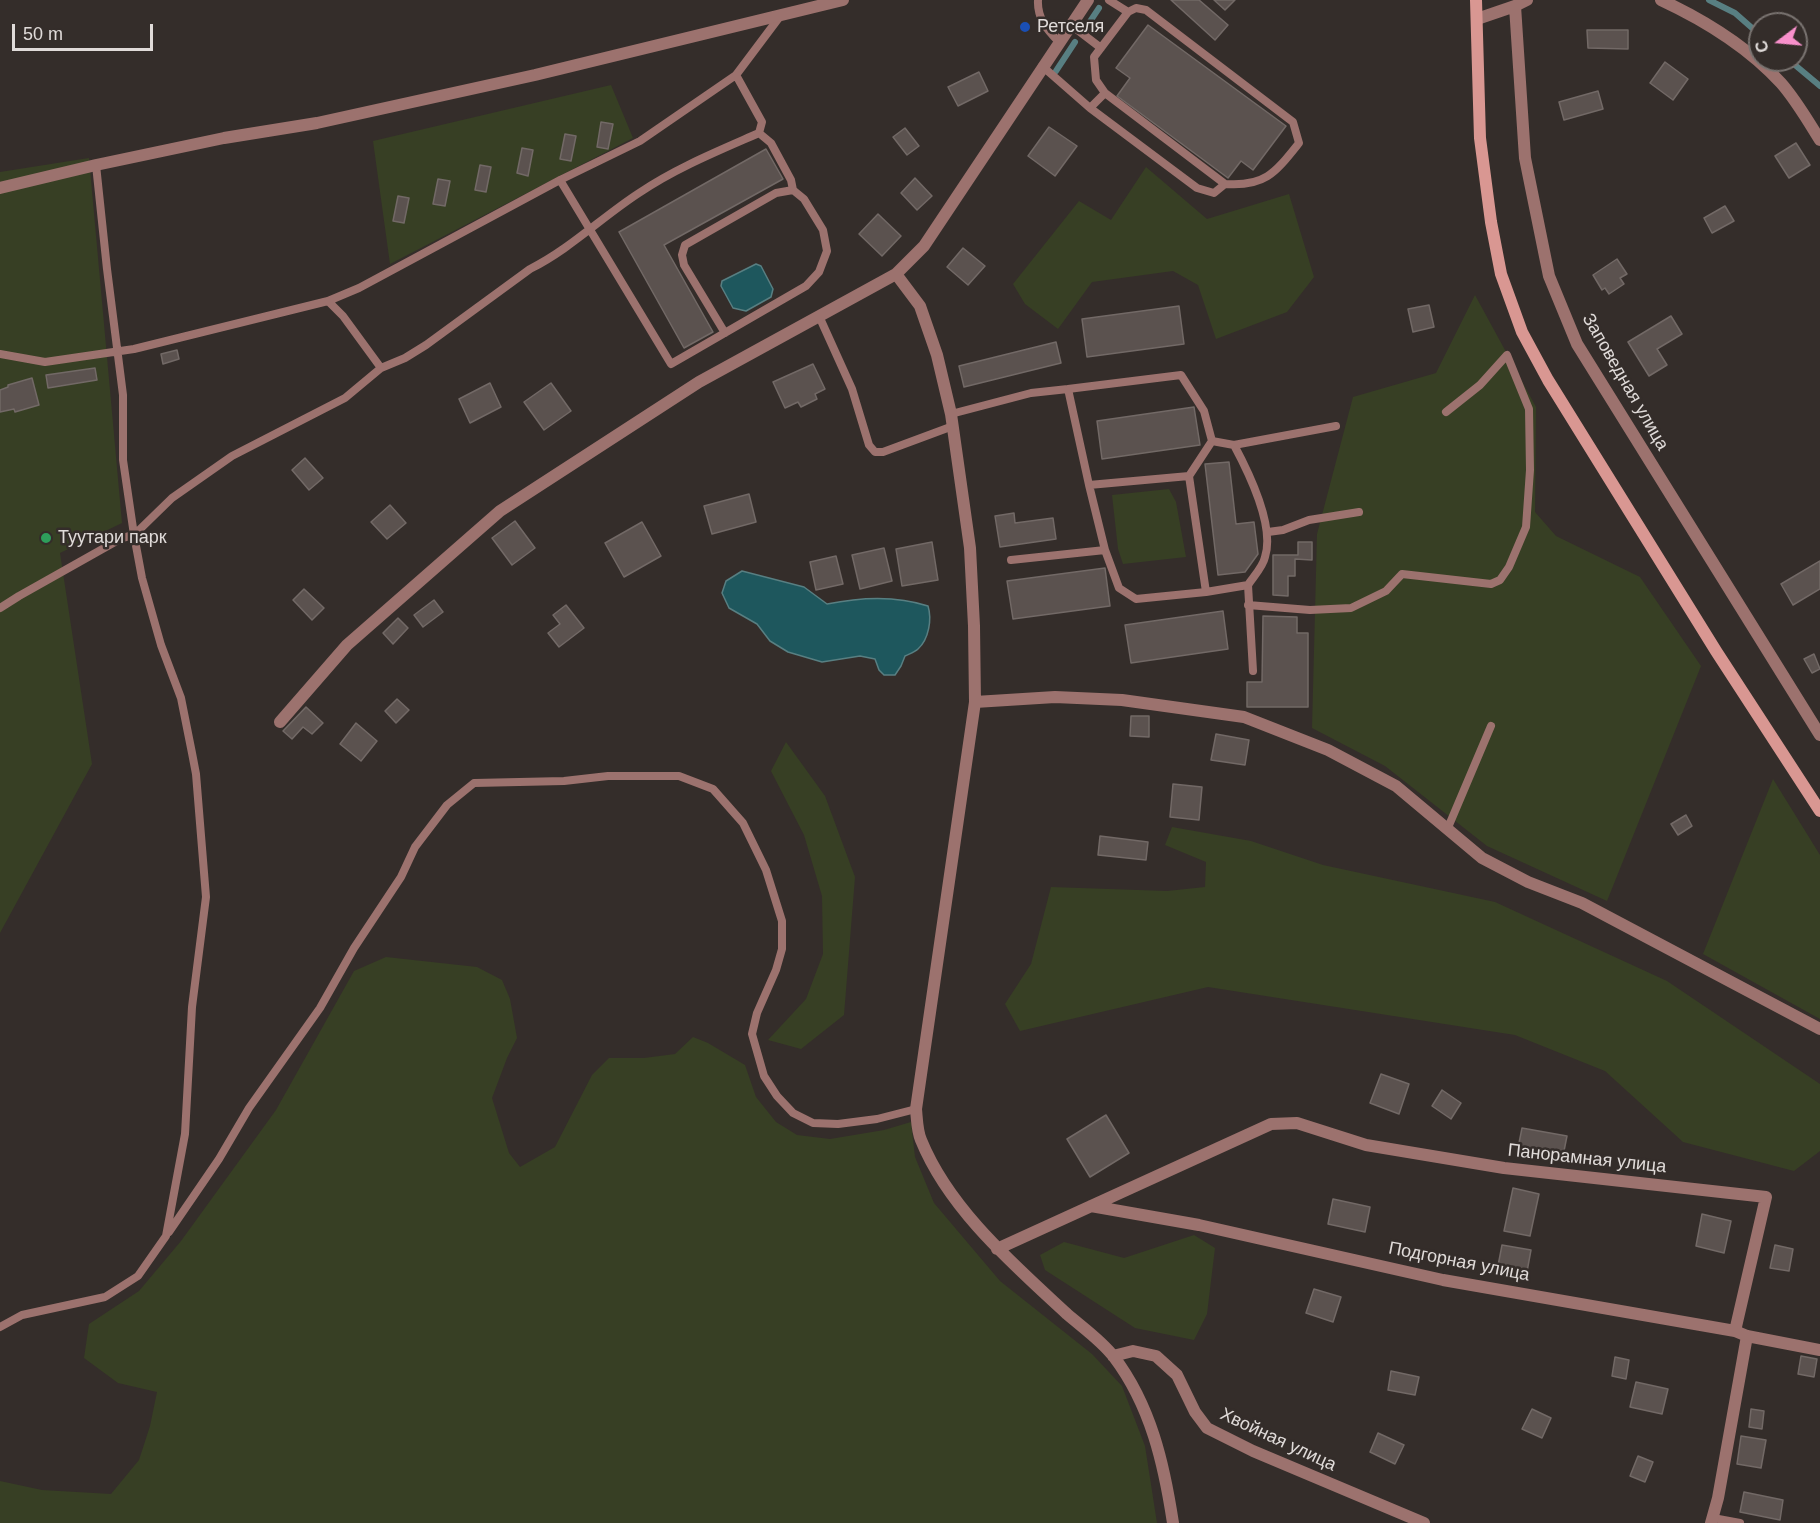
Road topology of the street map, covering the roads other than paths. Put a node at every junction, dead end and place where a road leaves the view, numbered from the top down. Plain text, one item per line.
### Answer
1 (843, 0) edge
2 (1038, 0) edge
3 (1088, 0) edge
4 (1109, 0) edge
5 (1476, 0) edge
6 (1527, 0) edge
7 (1661, 0) edge
8 (1515, 6) junction
9 (1128, 12) junction
10 (781, 15) junction
11 (1477, 19) junction
12 (1071, 24) junction
13 (1059, 42) junction
14 (1101, 48) junction
15 (1042, 66) junction
16 (736, 75) junction
17 (1105, 93) junction
18 (1090, 108) junction
19 (759, 133) junction
20 (1820, 140) edge
21 (96, 165) junction
22 (560, 180) junction
23 (1225, 184) junction
24 (0, 188) edge
25 (793, 190) junction
26 (591, 230) junction
27 (896, 273) junction
28 (328, 302) junction
29 (819, 316) junction
30 (725, 333) junction
31 (117, 350) junction
32 (0, 354) edge
33 (381, 368) junction
34 (1068, 389) junction
35 (1446, 412) dead end
36 (952, 420) junction
37 (1336, 426) dead end
38 (1212, 441) junction
39 (1234, 445) junction
40 (1189, 476) junction
41 (1089, 485) junction
42 (1359, 512) dead end
43 (1268, 532) junction
44 (134, 535) junction
45 (1105, 550) junction
46 (1011, 560) dead end
47 (1248, 585) junction
48 (1206, 592) junction
49 (1248, 605) junction
50 (0, 608) edge
51 (1253, 671) dead end
52 (975, 702) junction
53 (280, 722) dead end
54 (1491, 726) dead end
55 (1820, 735) edge
56 (1820, 811) edge
57 (1448, 830) junction
58 (1820, 1029) edge
59 (916, 1109) junction
60 (1091, 1206) junction
61 (166, 1236) junction
62 (997, 1249) junction
63 (0, 1327) edge
64 (1735, 1331) junction
65 (1747, 1336) junction
66 (1820, 1350) edge
67 (1113, 1356) junction
68 (1712, 1521) edge
69 (1173, 1523) edge
70 (1424, 1523) edge
71 (1740, 1523) edge

1 - 10 street
2 - 13 lane
3 - 12 street
4 - 9 lane
5 - 11 street
6 - 8 street
7 - 20 street
8 - 11 street
8 - 55 street, Заповедная улица
9 - 14 lane
9 - 23 lane
10 - 16 lane
10 - 21 street
11 - 56 street
12 - 13 street
12 - 14 lane
13 - 15 street
14 - 17 lane
15 - 18 lane
15 - 27 street
16 - 19 lane
16 - 22 lane
17 - 18 lane
17 - 23 lane
18 - 23 lane
19 - 25 lane
19 - 26 lane
21 - 24 street
21 - 31 lane
22 - 26 lane
22 - 28 lane
25 - 30 lane
25 - 30 lane
26 - 30 lane
26 - 33 lane
27 - 29 street
27 - 36 street
28 - 31 lane
28 - 33 lane
29 - 36 lane
29 - 53 street
31 - 32 lane
31 - 44 lane
33 - 44 lane
34 - 36 lane
34 - 38 lane
34 - 41 lane
35 - 49 lane
36 - 52 street
37 - 39 lane
38 - 39 lane
38 - 40 lane
39 - 43 lane
40 - 41 lane
40 - 48 lane
41 - 45 lane
42 - 43 lane
43 - 47 lane
44 - 50 lane
44 - 61 lane
45 - 46 lane
45 - 48 lane
47 - 48 lane
47 - 49 lane
49 - 51 lane
52 - 57 street
52 - 59 street
54 - 57 lane
57 - 58 street
59 - 61 lane
59 - 62 street
60 - 62 street
60 - 64 street, Подгорная улица
60 - 64 street, Панорамная улица
61 - 63 lane
62 - 67 street
64 - 65 street, Подгорная улица
65 - 66 street, Подгорная улица
65 - 68 street
67 - 69 street
67 - 70 street, Хвойная улица
68 - 71 lane

